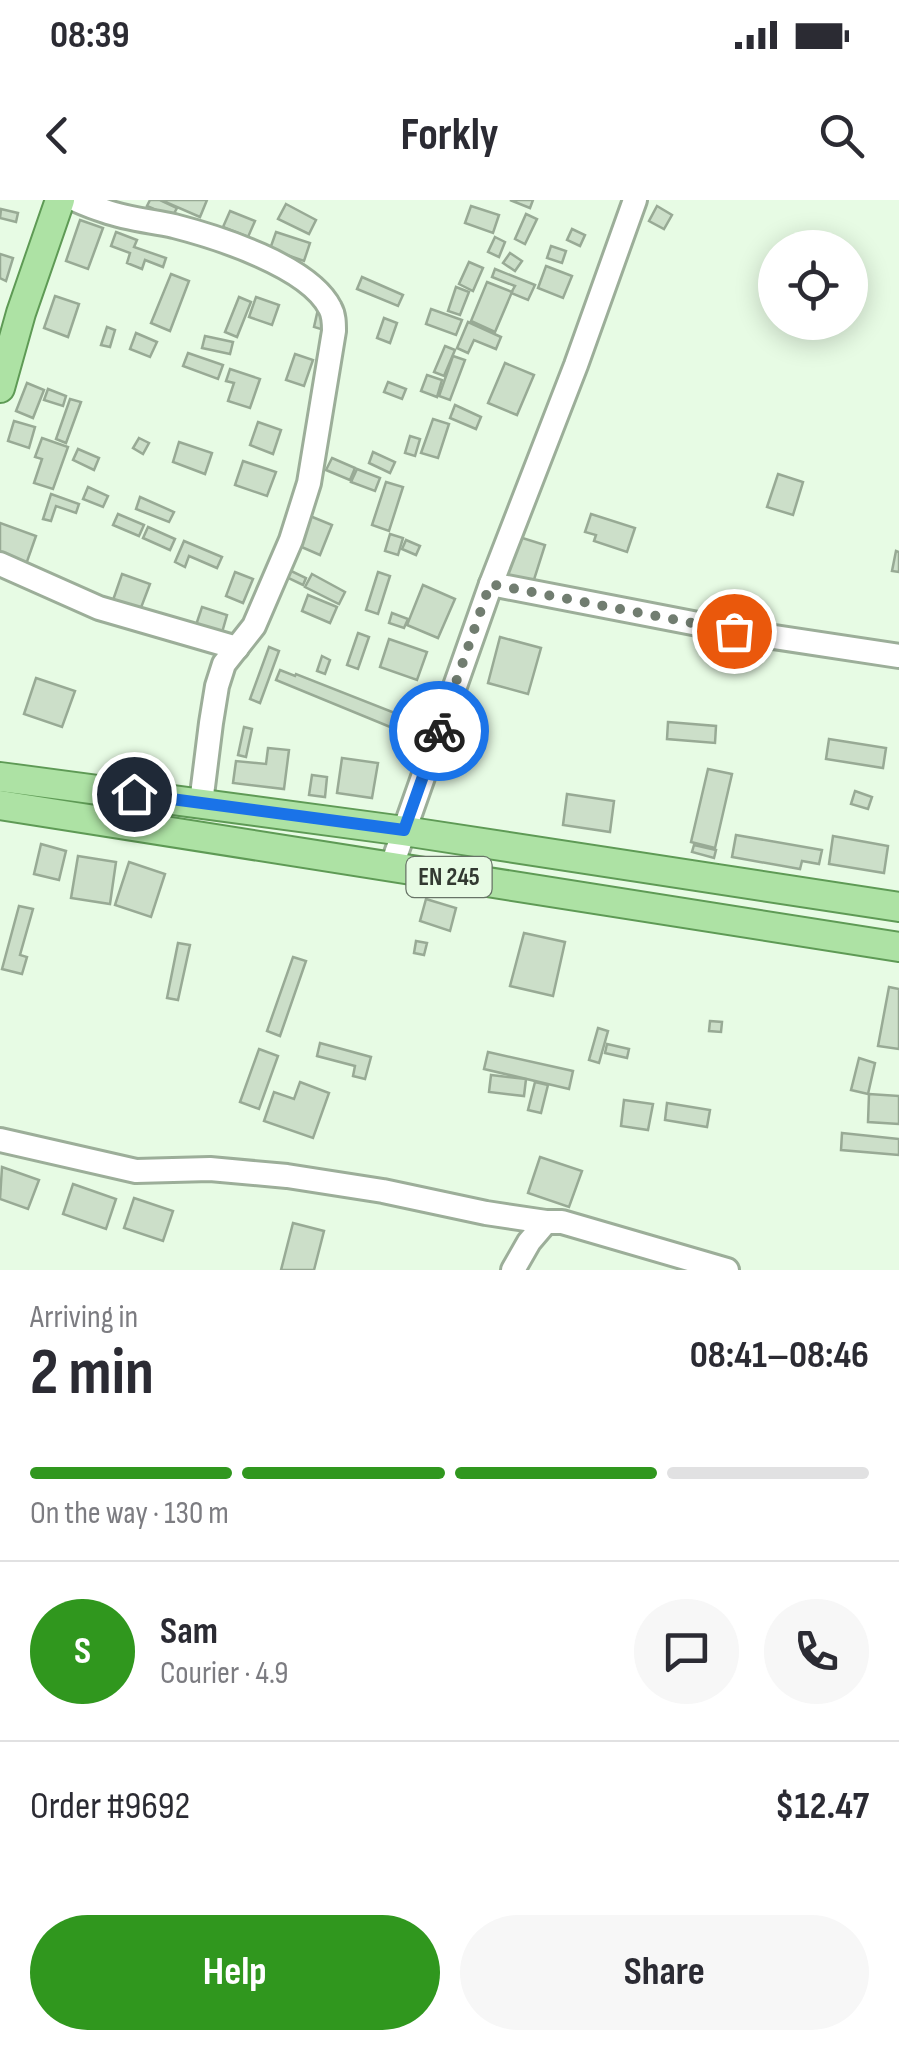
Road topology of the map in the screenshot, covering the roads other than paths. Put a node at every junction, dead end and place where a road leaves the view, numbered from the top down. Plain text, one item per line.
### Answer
1 (60, 200) edge
2 (76, 200) edge
3 (635, 200) edge
4 (0, 388) edge
5 (0, 564) edge
6 (490, 584) junction
7 (237, 648) junction
8 (899, 656) edge
9 (0, 776) edge
10 (201, 803) junction
11 (0, 804) edge
12 (404, 830) junction
13 (391, 868) junction
14 (899, 907) edge
15 (899, 947) edge
16 (0, 1140) edge
17 (546, 1222) junction
18 (513, 1270) edge
19 (728, 1270) edge

1 - 4 main road
2 - 7 street
3 - 6 street
5 - 7 street
6 - 8 street
6 - 12 street
7 - 10 street
9 - 10 main road, EN 245
10 - 12 main road, EN 245
11 - 13 main road, EN 245
12 - 13 street
12 - 14 main road, EN 245
13 - 15 main road, EN 245
16 - 17 street
17 - 18 street
17 - 19 street

